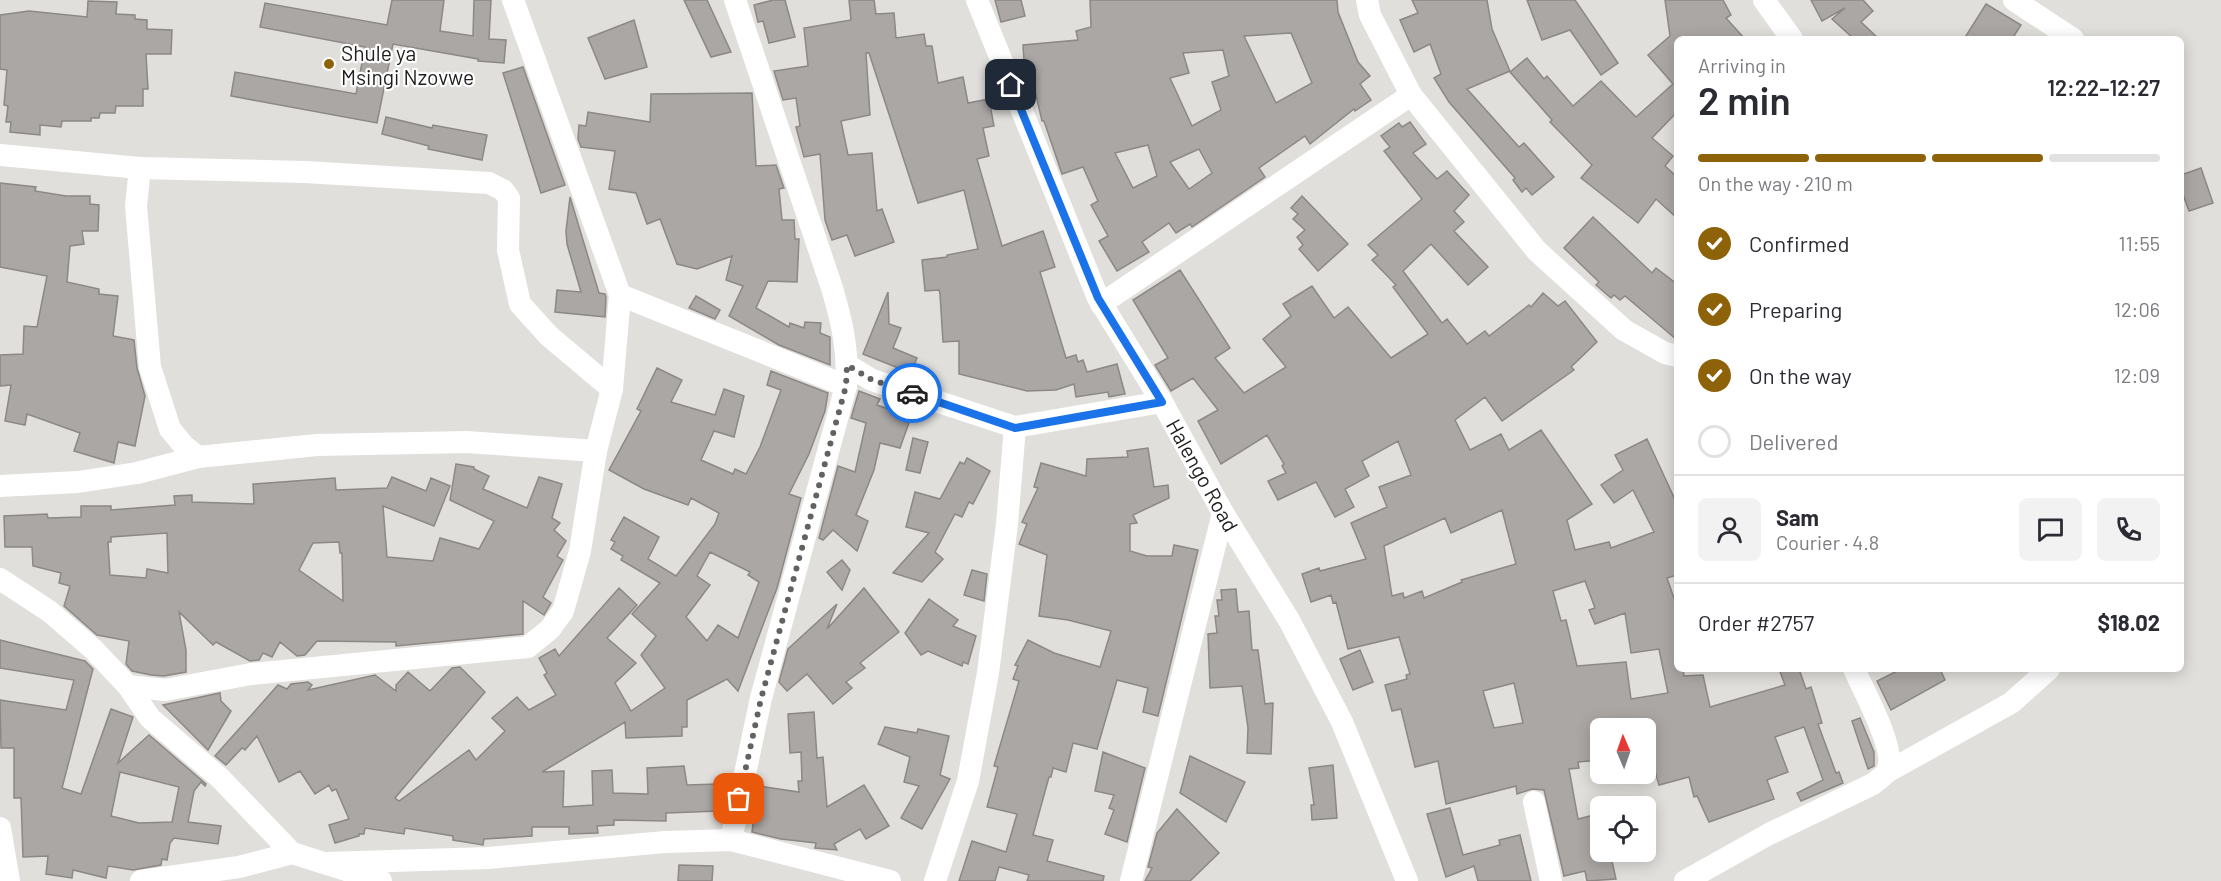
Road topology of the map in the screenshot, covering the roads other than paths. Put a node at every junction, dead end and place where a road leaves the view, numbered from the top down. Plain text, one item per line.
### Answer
1 (513, 0) edge
2 (735, 0) edge
3 (977, 0) edge
4 (1764, 0) edge
5 (2014, 0) edge
6 (1374, 5) edge
7 (1790, 36) edge
8 (2068, 36) edge
9 (1411, 95) junction
10 (0, 155) edge
11 (140, 168) junction
12 (620, 295) junction
13 (1101, 304) junction
14 (1674, 355) edge
15 (846, 376) junction
16 (612, 389) junction
17 (1162, 402) junction
18 (1015, 428) junction
19 (596, 451) junction
20 (198, 457) junction
21 (0, 486) edge
22 (1223, 513) junction
23 (0, 579) edge
24 (1855, 672) edge
25 (2046, 672) edge
26 (128, 686) junction
27 (1887, 772) junction
28 (1534, 802) dead end
29 (0, 828) edge
30 (731, 840) junction
31 (292, 853) junction
32 (327, 863) junction
33 (9, 881) edge
34 (141, 881) edge
35 (381, 881) edge
36 (890, 881) edge
37 (935, 881) edge
38 (1131, 881) edge
39 (1407, 881) edge
40 (1551, 881) edge
41 (1685, 881) edge

1 - 12 street
2 - 15 street
3 - 13 street, Halengo Road
4 - 7 street
5 - 8 street
6 - 9 street
9 - 13 street
9 - 14 street
10 - 11 street
11 - 16 street
11 - 20 street
12 - 15 street
12 - 16 street
13 - 17 street, Halengo Road
15 - 18 street
15 - 30 street
16 - 19 street
17 - 18 street
17 - 22 street, Halengo Road
18 - 37 street
19 - 20 street
19 - 26 street
20 - 21 street
22 - 38 street
22 - 39 street, Halengo Road
23 - 26 street
24 - 27 street
25 - 27 street
26 - 31 street
27 - 41 street
28 - 40 street
29 - 33 street
30 - 32 street
30 - 36 street
31 - 32 street
31 - 34 street
32 - 35 street

